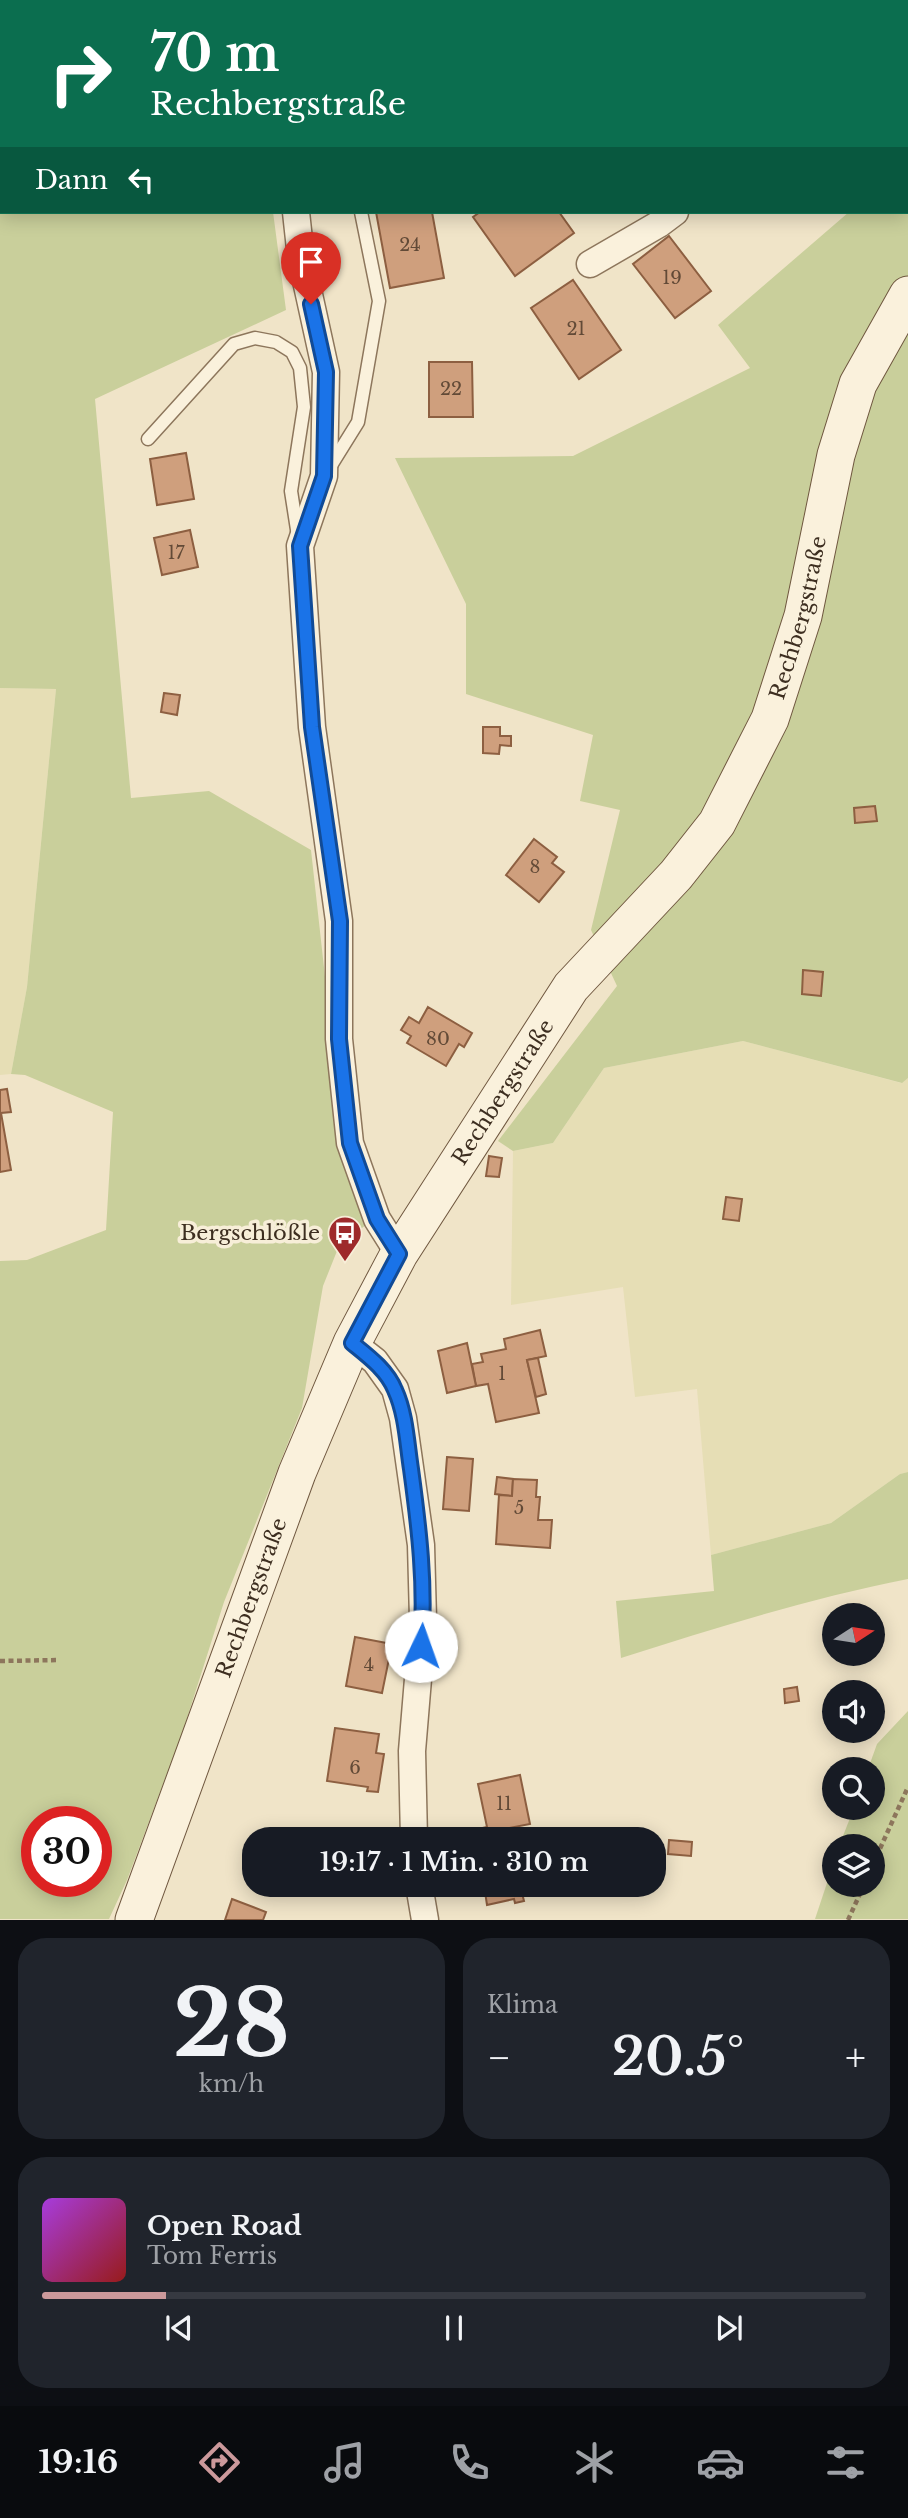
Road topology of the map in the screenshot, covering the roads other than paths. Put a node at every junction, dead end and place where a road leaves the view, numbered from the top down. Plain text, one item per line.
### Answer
1 (296, 214) edge
2 (361, 214) edge
3 (672, 214) edge
4 (590, 264) dead end
5 (908, 295) edge
6 (148, 439) dead end
7 (324, 476) junction
8 (300, 546) junction
9 (399, 1254) junction
10 (352, 1343) junction
11 (414, 1827) edge
12 (421, 1897) edge
13 (134, 1920) edge
14 (425, 1920) edge

1 - 7 street
2 - 7 lane
3 - 4 street
5 - 9 main road, Rechbergstraße
6 - 8 lane
7 - 8 street
8 - 9 street
9 - 10 main road, Rechbergstraße
10 - 11 street
10 - 13 main road, Rechbergstraße
12 - 14 street

